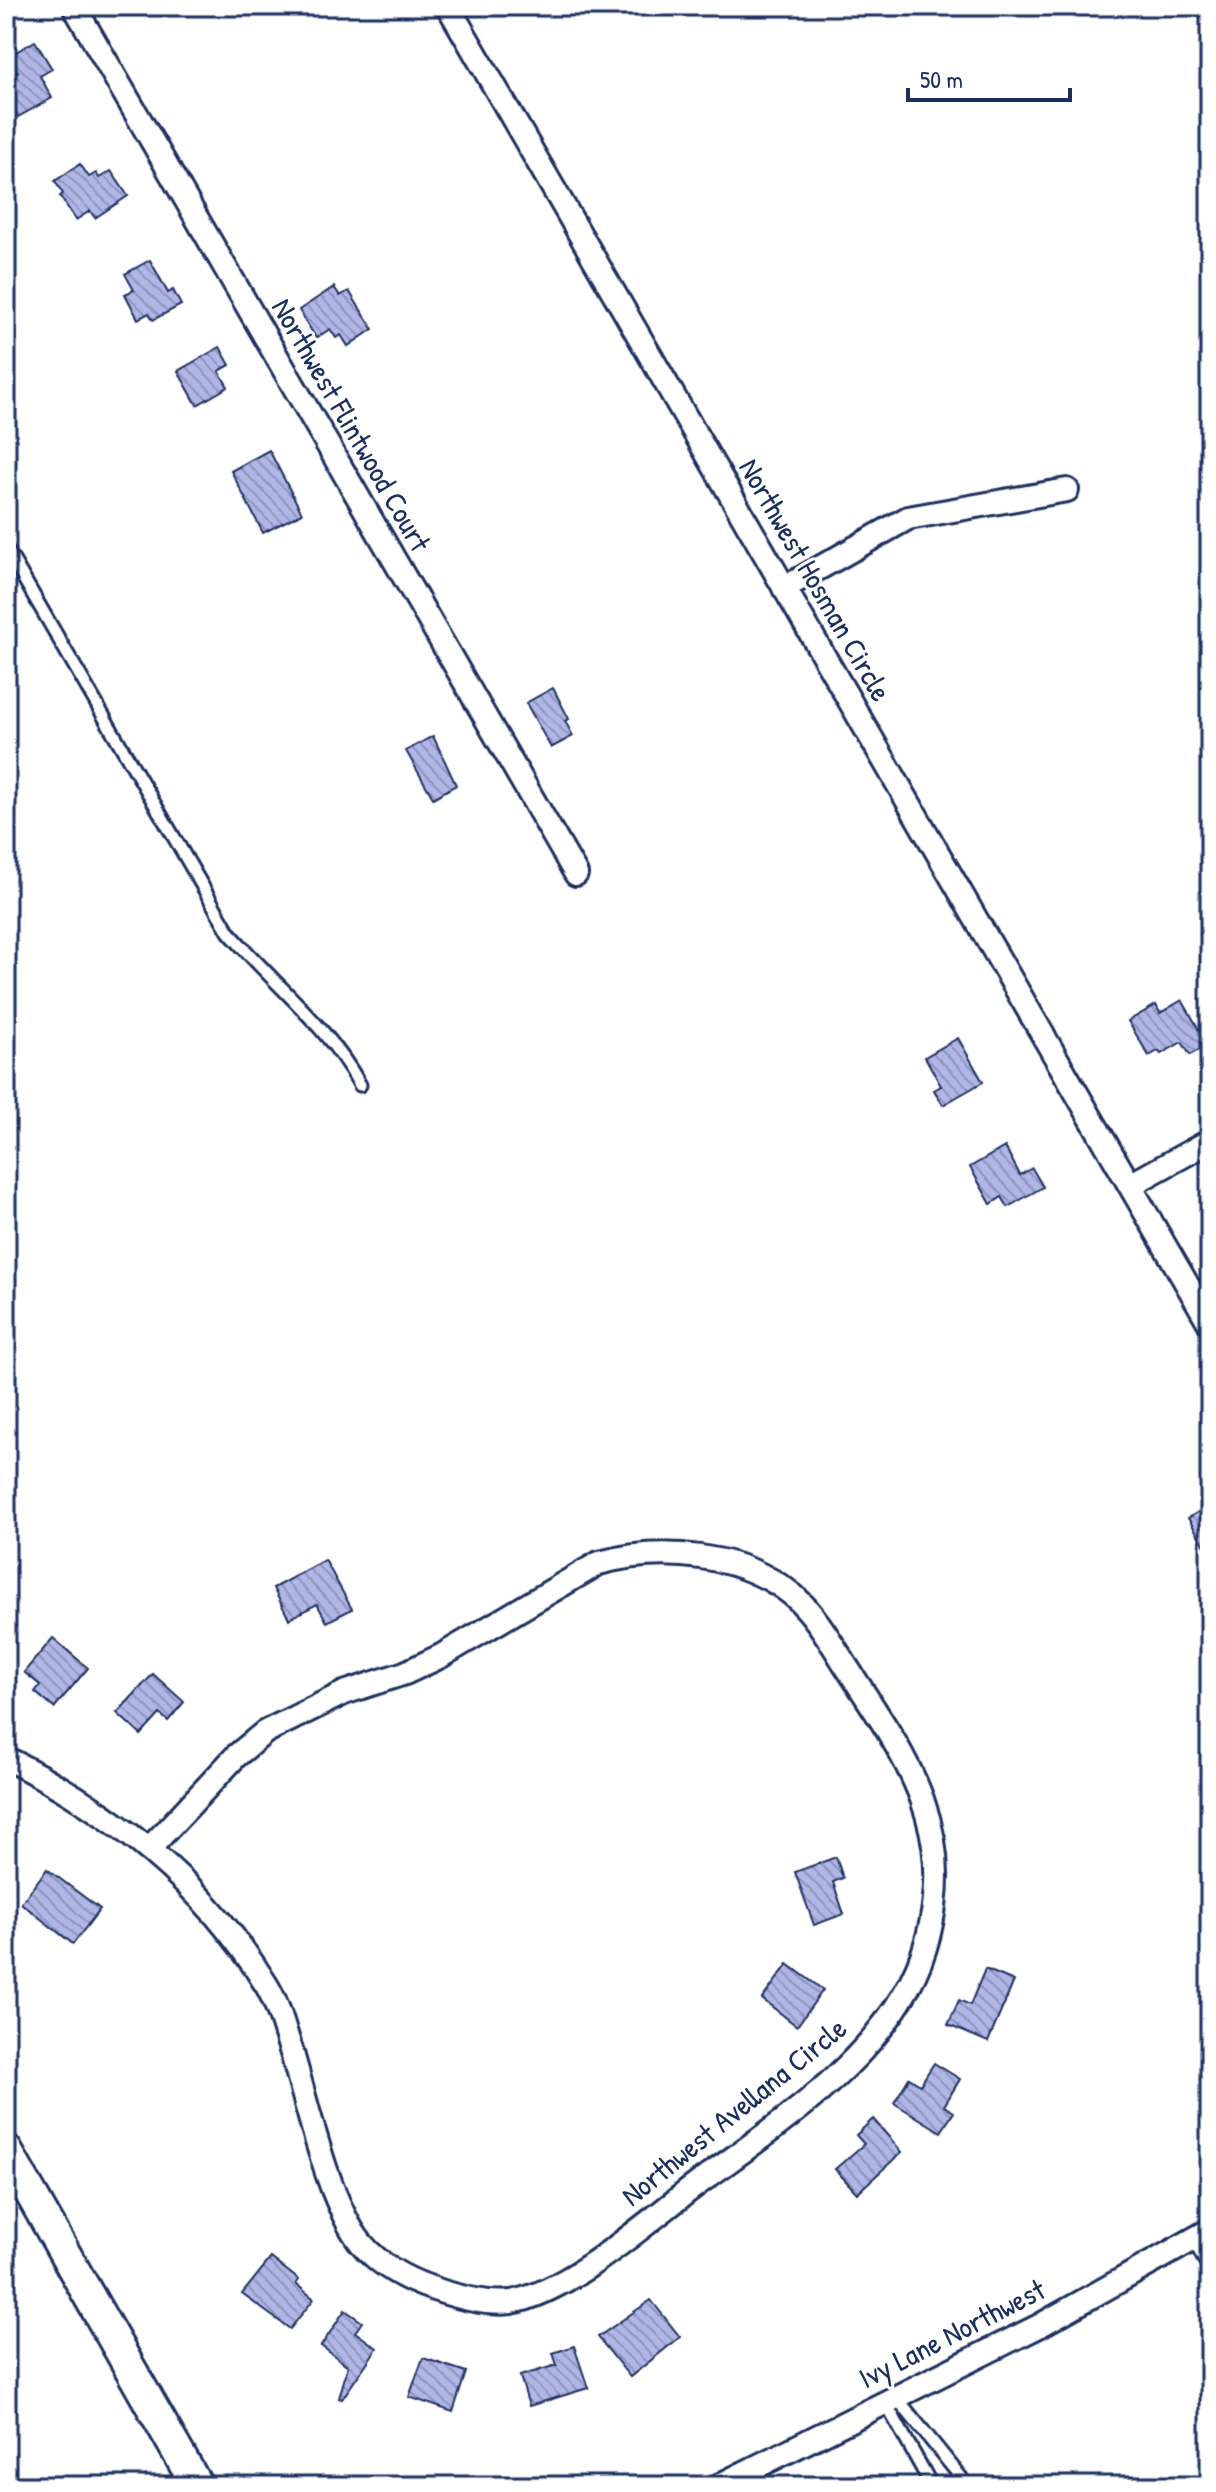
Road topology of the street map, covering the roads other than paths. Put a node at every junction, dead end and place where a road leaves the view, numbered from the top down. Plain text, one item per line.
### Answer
1 (74, 6) edge
2 (448, 6) edge
3 (1195, 6) edge
4 (1210, 11) edge
5 (1067, 490) dead end
6 (6, 548) edge
7 (784, 588) junction
8 (576, 874) dead end
9 (360, 1085) dead end
10 (1210, 1141) edge
11 (1130, 1185) junction
12 (1210, 1324) edge
13 (6, 1758) edge
14 (150, 1848) junction
15 (6, 2150) edge
16 (1202, 2234) edge
17 (1210, 2270) edge
18 (891, 2399) junction
19 (197, 2486) edge
20 (718, 2486) edge
21 (932, 2486) edge
22 (968, 2486) edge

1 - 8 street, Northwest Flintwood Court
2 - 7 street, Northwest Hosman Circle
3 - 4 lane
5 - 7 street
6 - 9 lane
7 - 11 street, Northwest Hosman Circle
10 - 11 street
11 - 12 street, Northwest Hosman Circle
13 - 14 street, Northwest Avellana Circle
14 - 14 street, Northwest Avellana Circle
15 - 19 street
16 - 17 lane
16 - 18 street, Ivy Lane Northwest
18 - 20 street, Ivy Lane Northwest
18 - 21 lane
18 - 22 lane

